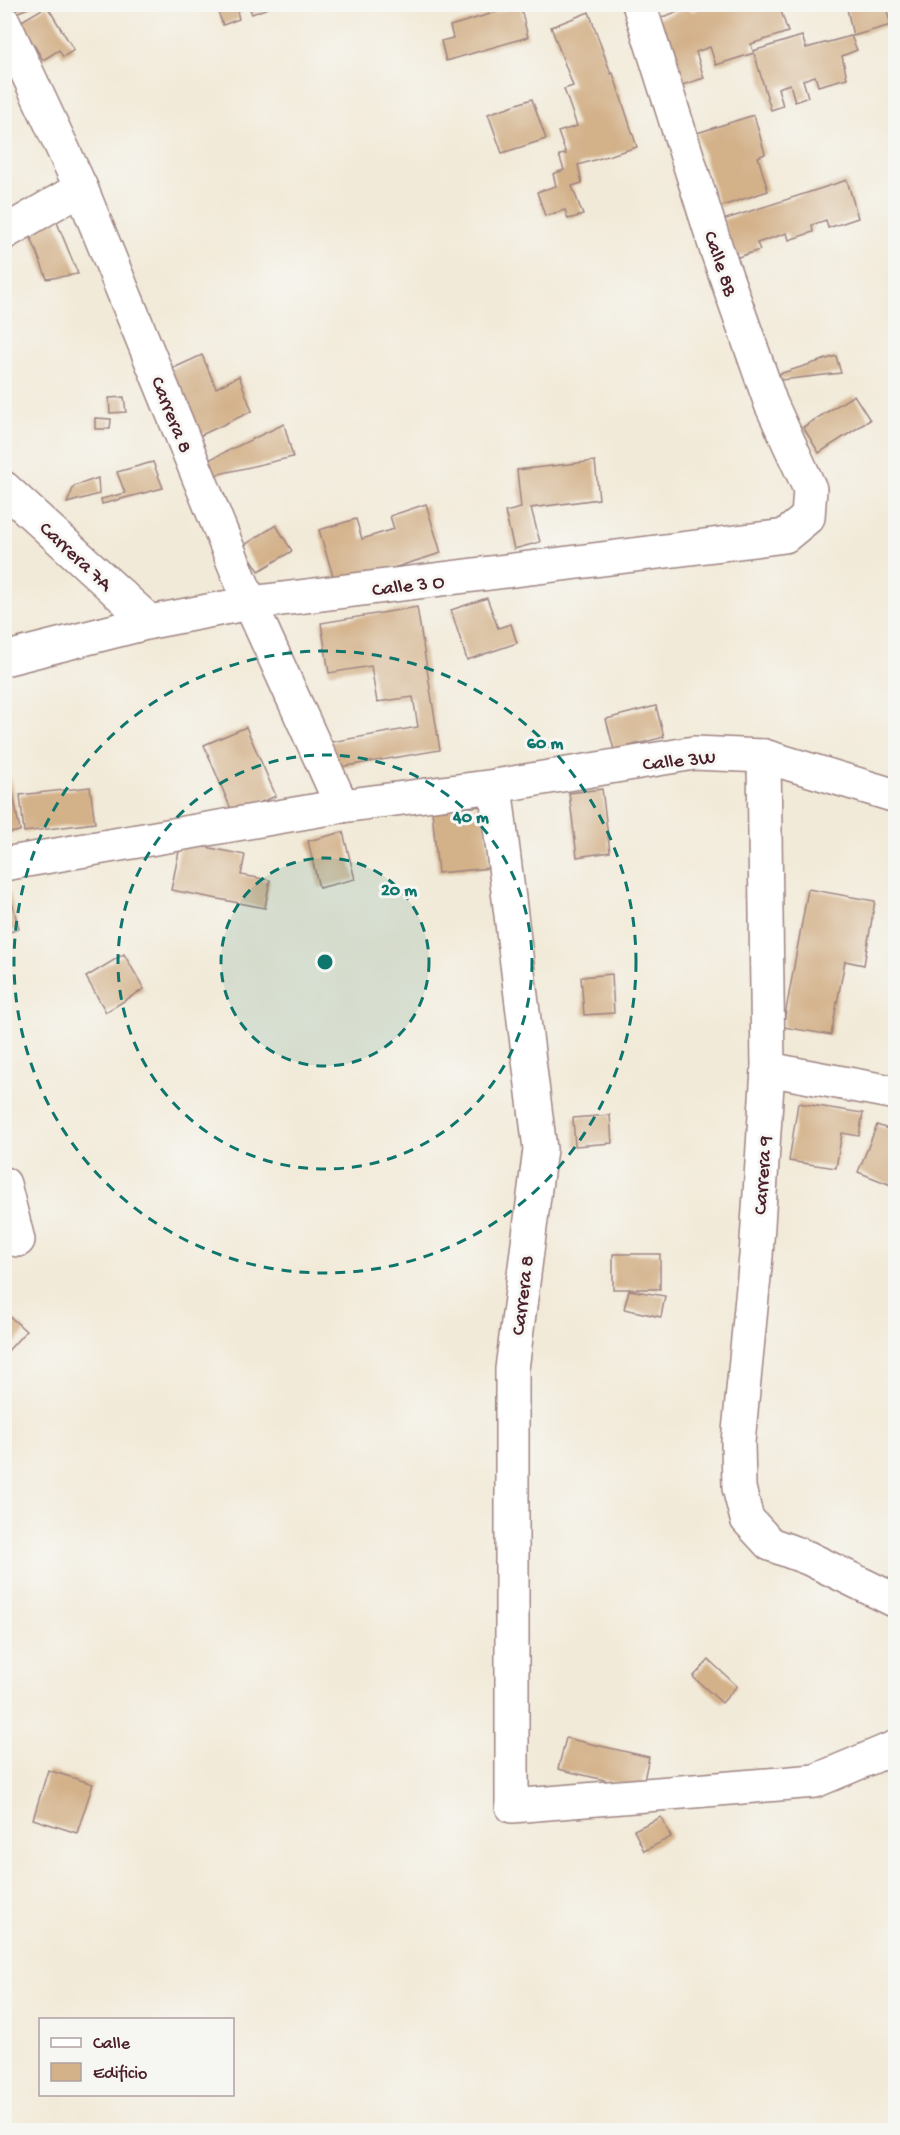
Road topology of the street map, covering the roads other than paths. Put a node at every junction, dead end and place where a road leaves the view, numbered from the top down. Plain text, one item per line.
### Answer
1 (639, 4) edge
2 (4, 22) edge
3 (81, 188) junction
4 (4, 233) edge
5 (4, 488) edge
6 (808, 517) joint
7 (250, 603) junction
8 (150, 622) junction
9 (4, 659) edge
10 (764, 756) junction
11 (495, 786) junction
12 (896, 796) edge
13 (342, 806) junction
14 (4, 864) edge
15 (768, 1069) junction
16 (896, 1093) edge
17 (4, 1184) edge
18 (18, 1240) dead end
19 (896, 1601) edge
20 (896, 1748) edge

1 - 6 street, Calle 8B
2 - 3 street, Carrera 8
3 - 4 street
3 - 7 street, Carrera 8
5 - 8 street, Carrera 7A
6 - 7 street, Calle 3 O
7 - 8 street, Calle 3 O
7 - 13 street, Carrera 8
8 - 9 street, Calle 3 O
10 - 11 street, Calle 3W
10 - 12 street, Calle 3W
10 - 15 street, Carrera 9
11 - 13 street, Calle 3W
11 - 20 street, Carrera 8
13 - 14 street, Calle 3W
15 - 16 street
15 - 19 street, Carrera 9
17 - 18 street

